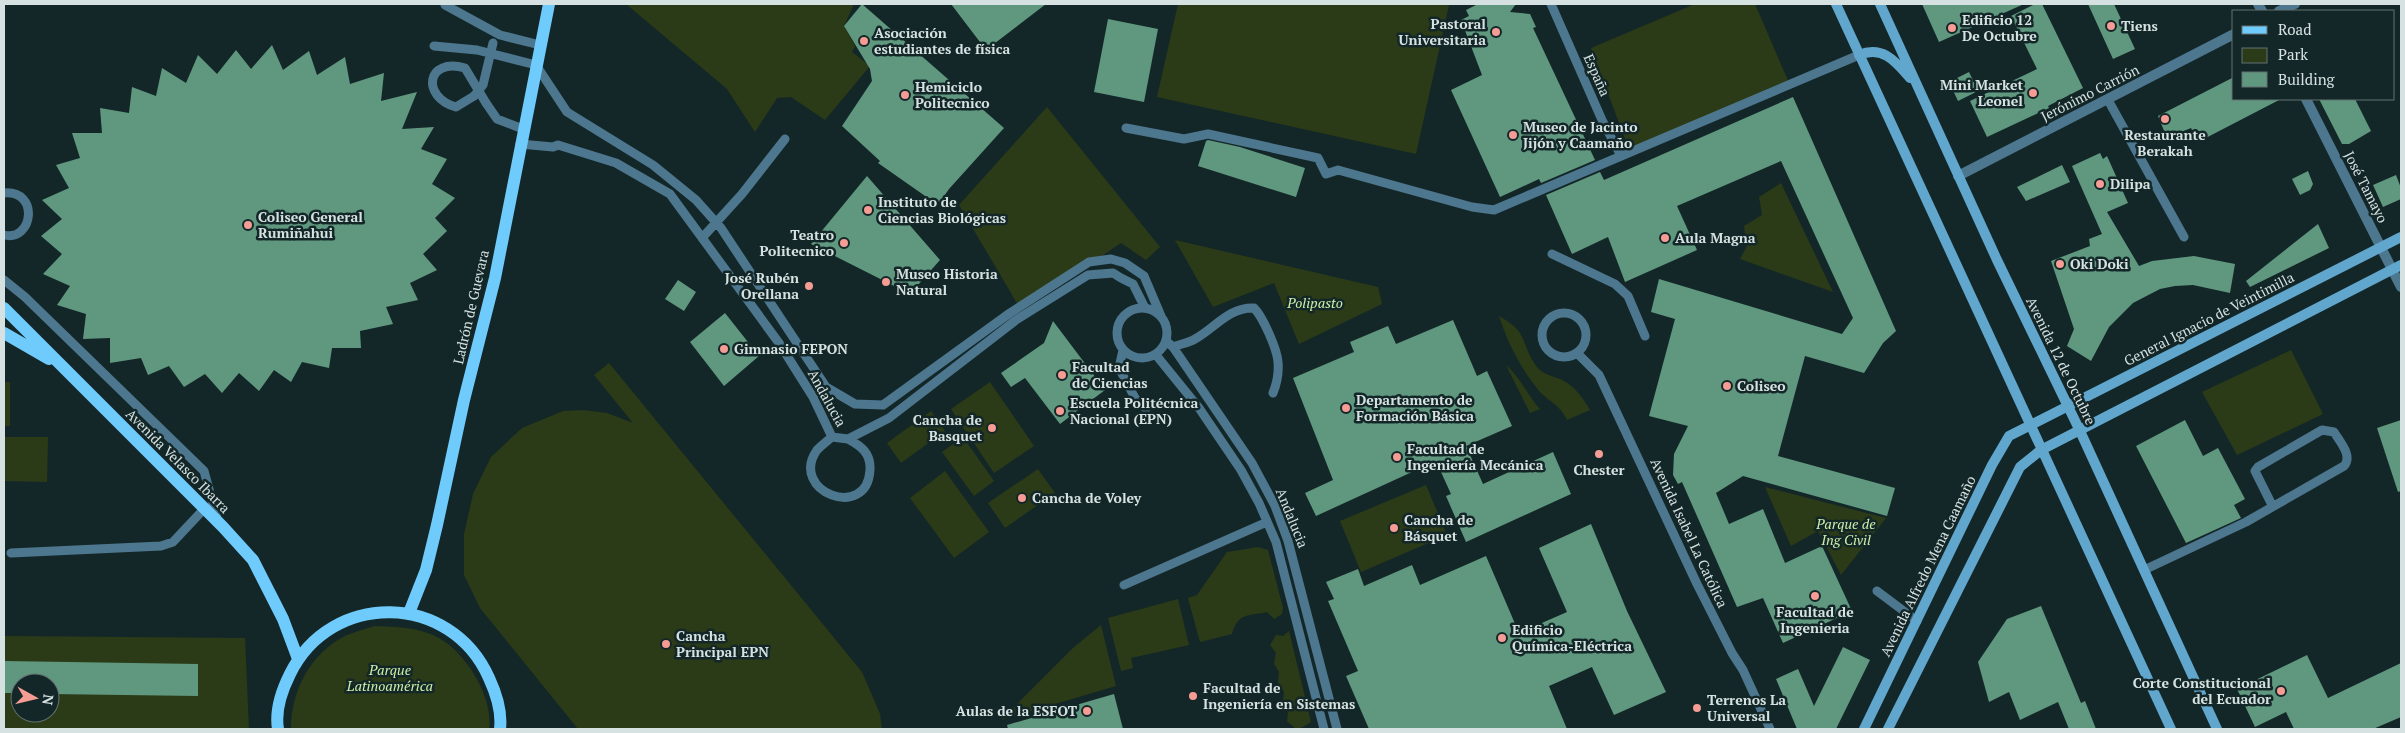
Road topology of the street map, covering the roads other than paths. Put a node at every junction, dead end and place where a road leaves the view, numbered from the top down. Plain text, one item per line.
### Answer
1 (549, 4) edge
2 (1550, 4) edge
3 (1836, 4) edge
4 (1880, 4) edge
5 (2295, 4) edge
6 (445, 5) edge
7 (2281, 10) edge
8 (2232, 35) edge
9 (493, 43) dead end
10 (540, 45) junction
11 (434, 46) dead end
12 (490, 53) junction
13 (1860, 55) junction
14 (536, 65) junction
15 (1918, 87) junction
16 (2108, 100) junction
17 (2307, 100) edge
18 (1126, 128) dead end
19 (523, 129) junction
20 (785, 139) dead end
21 (520, 144) junction
22 (1620, 156) junction
23 (1958, 176) junction
24 (4, 194) edge
25 (717, 222) junction
26 (4, 235) edge
27 (2184, 237) dead end
28 (2401, 237) edge
29 (702, 238) junction
30 (2381, 248) junction
31 (1552, 254) dead end
32 (2397, 267) edge
33 (4, 280) edge
34 (2401, 287) edge
35 (4, 308) edge
36 (1145, 308) junction
37 (1161, 316) junction
38 (4, 333) edge
39 (1646, 336) dead end
40 (1169, 344) junction
41 (1123, 350) junction
42 (1577, 353) junction
43 (1156, 355) junction
44 (64, 368) junction
45 (1273, 393) dead end
46 (2066, 406) junction
47 (1146, 409) dead end
48 (2029, 424) junction
49 (2080, 431) junction
50 (832, 437) junction
51 (848, 439) junction
52 (2041, 450) junction
53 (2272, 505) junction
54 (204, 509) junction
55 (218, 522) junction
56 (1267, 522) junction
57 (11, 553) dead end
58 (2144, 570) junction
59 (1124, 585) dead end
60 (1877, 591) dead end
61 (409, 613) junction
62 (1917, 621) junction
63 (298, 659) junction
64 (502, 727) edge
65 (278, 729) edge
66 (1324, 729) edge
67 (1337, 729) edge
68 (1770, 729) edge
69 (1864, 729) edge
70 (1888, 729) edge
71 (2171, 729) edge
72 (2217, 729) edge

1 - 10 main road, Ladrón de Guevara
2 - 22 lane, España
3 - 13 main road
4 - 15 main road, Avenida 12 de Octubre
5 - 7 street
6 - 10 lane
8 - 16 street, Jerónimo Carrión
9 - 12 lane
10 - 14 main road, Ladrón de Guevara
11 - 12 lane
12 - 14 lane
12 - 19 lane, bridge
13 - 15 main road
13 - 22 lane
13 - 48 main road
14 - 19 main road, Ladrón de Guevara
14 - 25 lane, Andalucia
15 - 23 main road, Avenida 12 de Octubre
16 - 23 street, Jerónimo Carrión
16 - 27 lane
17 - 30 street, José Tamayo
18 - 22 lane
19 - 21 main road, Ladrón de Guevara
20 - 25 lane
21 - 29 lane, Andalucia
21 - 61 main road, Ladrón de Guevara
23 - 46 main road, Avenida 12 de Octubre
24 - 26 lane
25 - 29 lane
25 - 37 lane, Andalucia
28 - 30 main road, General Ignacio de Veintimilla
29 - 50 lane, Andalucia
30 - 32 street, José Tamayo
30 - 46 main road, General Ignacio de Veintimilla
31 - 39 lane
32 - 34 street, José Tamayo
32 - 49 main road
33 - 55 lane
35 - 44 main road, Avenida Velasco Ibarra
36 - 37 lane
36 - 41 lane
36 - 51 lane, Andalucia
37 - 40 lane
38 - 44 main road
40 - 43 lane
40 - 45 lane
40 - 67 lane, Andalucia
41 - 43 lane
41 - 47 lane
42 - 42 lane
42 - 68 lane, Avenida Isabel La Católica
43 - 56 lane, Andalucia
44 - 54 main road, Avenida Velasco Ibarra
46 - 48 main road, General Ignacio de Veintimilla
46 - 49 main road, Avenida 12 de Octubre
48 - 52 main road
48 - 62 main road, Avenida Alfredo Mena Caamaño
49 - 52 main road
49 - 58 main road, Avenida 12 de Octubre
50 - 51 lane, Andalucia
50 - 51 lane
52 - 70 main road
52 - 71 main road
53 - 53 lane
53 - 58 lane
54 - 55 main road, Avenida Velasco Ibarra
54 - 57 lane
55 - 63 main road, Avenida Velasco Ibarra
56 - 59 lane
56 - 66 lane, Andalucia
58 - 72 main road, Avenida 12 de Octubre
60 - 62 lane
61 - 63 main road
61 - 64 main road
62 - 69 main road, Avenida Alfredo Mena Caamaño
63 - 65 main road

